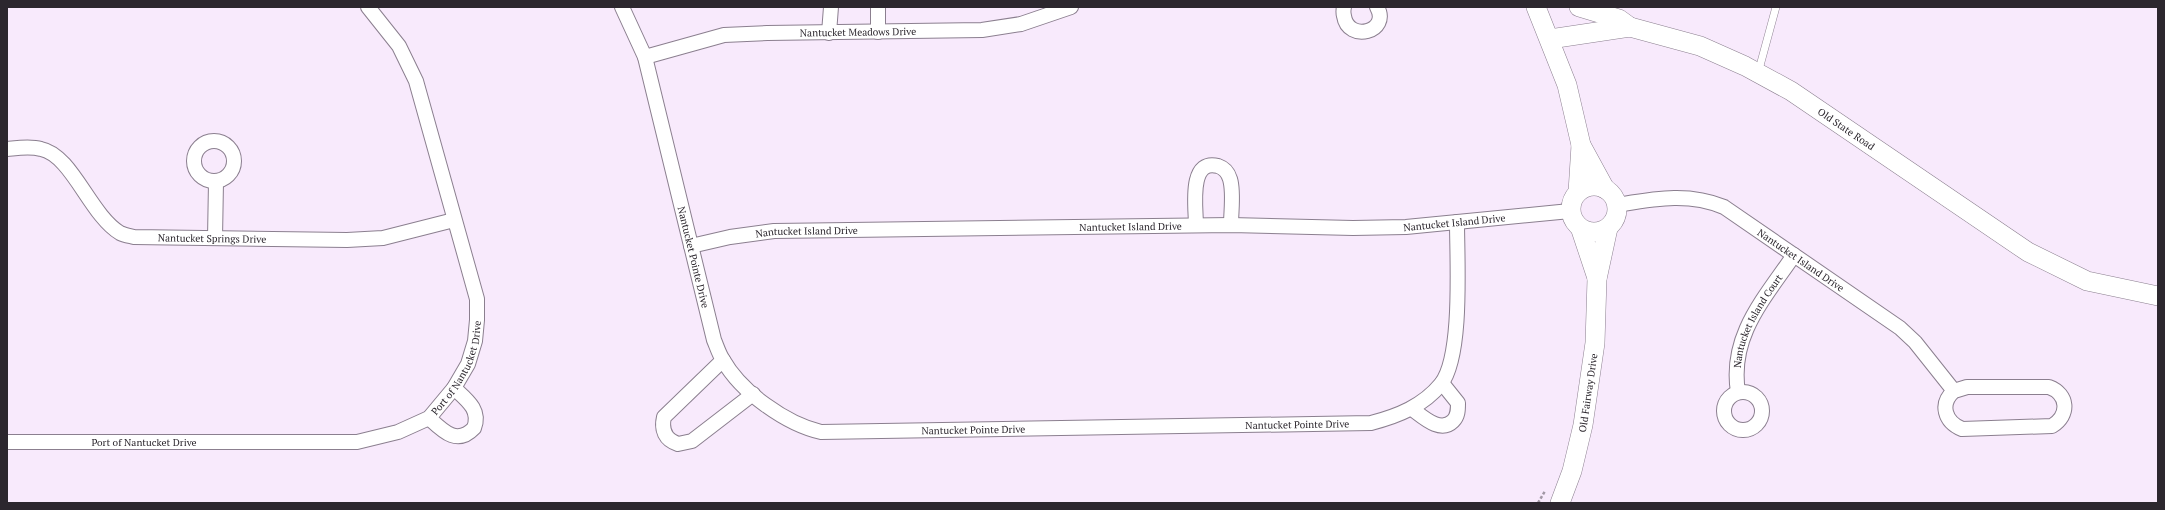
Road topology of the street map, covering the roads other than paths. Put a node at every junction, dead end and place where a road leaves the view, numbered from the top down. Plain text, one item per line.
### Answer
1 (368, 7) edge
2 (622, 7) edge
3 (831, 7) edge
4 (878, 7) edge
5 (1071, 7) edge
6 (1344, 7) edge
7 (1377, 7) edge
8 (1536, 7) edge
9 (1579, 7) edge
10 (1776, 7) edge
11 (1630, 27) junction
12 (878, 32) junction
13 (829, 33) junction
14 (1550, 39) junction
15 (645, 57) junction
16 (1758, 73) junction
17 (1581, 145) junction
18 (7, 149) edge
19 (216, 182) dead end
20 (1604, 189) junction
21 (1578, 192) junction
22 (1617, 205) junction
23 (1570, 211) junction
24 (454, 220) junction
25 (1457, 222) junction
26 (1196, 225) junction
27 (1231, 225) junction
28 (1608, 228) junction
29 (1581, 230) junction
30 (215, 238) junction
31 (691, 246) junction
32 (1794, 255) junction
33 (1597, 279) junction
34 (2158, 296) edge
35 (723, 360) junction
36 (1442, 383) junction
37 (454, 388) junction
38 (1954, 391) junction
39 (1738, 392) dead end
40 (753, 394) junction
41 (1412, 409) junction
42 (429, 418) junction
43 (7, 442) edge
44 (1560, 503) edge

1 - 24 street, Port of Nantucket Drive
2 - 15 street, Nantucket Pointe Drive
3 - 13 street
4 - 12 street
5 - 12 street, Nantucket Meadows Drive
6 - 7 street
8 - 14 street
9 - 11 street
10 - 16 lane
11 - 14 street, Old State Road
11 - 16 street, Old State Road
12 - 13 street, Nantucket Meadows Drive
13 - 15 street, Nantucket Meadows Drive
14 - 17 street
15 - 31 street, Nantucket Pointe Drive
16 - 34 street, Old State Road
17 - 20 street
17 - 21 street
18 - 30 street, Nantucket Springs Drive
19 - 30 street
20 - 21 street
20 - 22 street
21 - 23 street
22 - 28 street
22 - 32 street, Nantucket Island Drive
23 - 25 street, Nantucket Island Drive
23 - 29 street
24 - 30 street, Nantucket Springs Drive
24 - 37 street, Port of Nantucket Drive
25 - 27 street, Nantucket Island Drive
25 - 36 street, Nantucket Pointe Drive
26 - 27 street, Nantucket Island Drive
26 - 27 street
26 - 31 street, Nantucket Island Drive
28 - 29 street
28 - 33 street, Old Fairway Drive
29 - 33 street, Old Fairway Drive
31 - 35 street, Nantucket Pointe Drive
32 - 38 street, Nantucket Island Drive
32 - 39 street, Nantucket Island Court
33 - 44 street, Old Fairway Drive
35 - 40 street, Nantucket Pointe Drive
35 - 40 street
36 - 41 street, Nantucket Pointe Drive
36 - 41 street
37 - 42 street, Port of Nantucket Drive
37 - 42 street
38 - 38 street
40 - 41 street, Nantucket Pointe Drive
42 - 43 street, Port of Nantucket Drive

